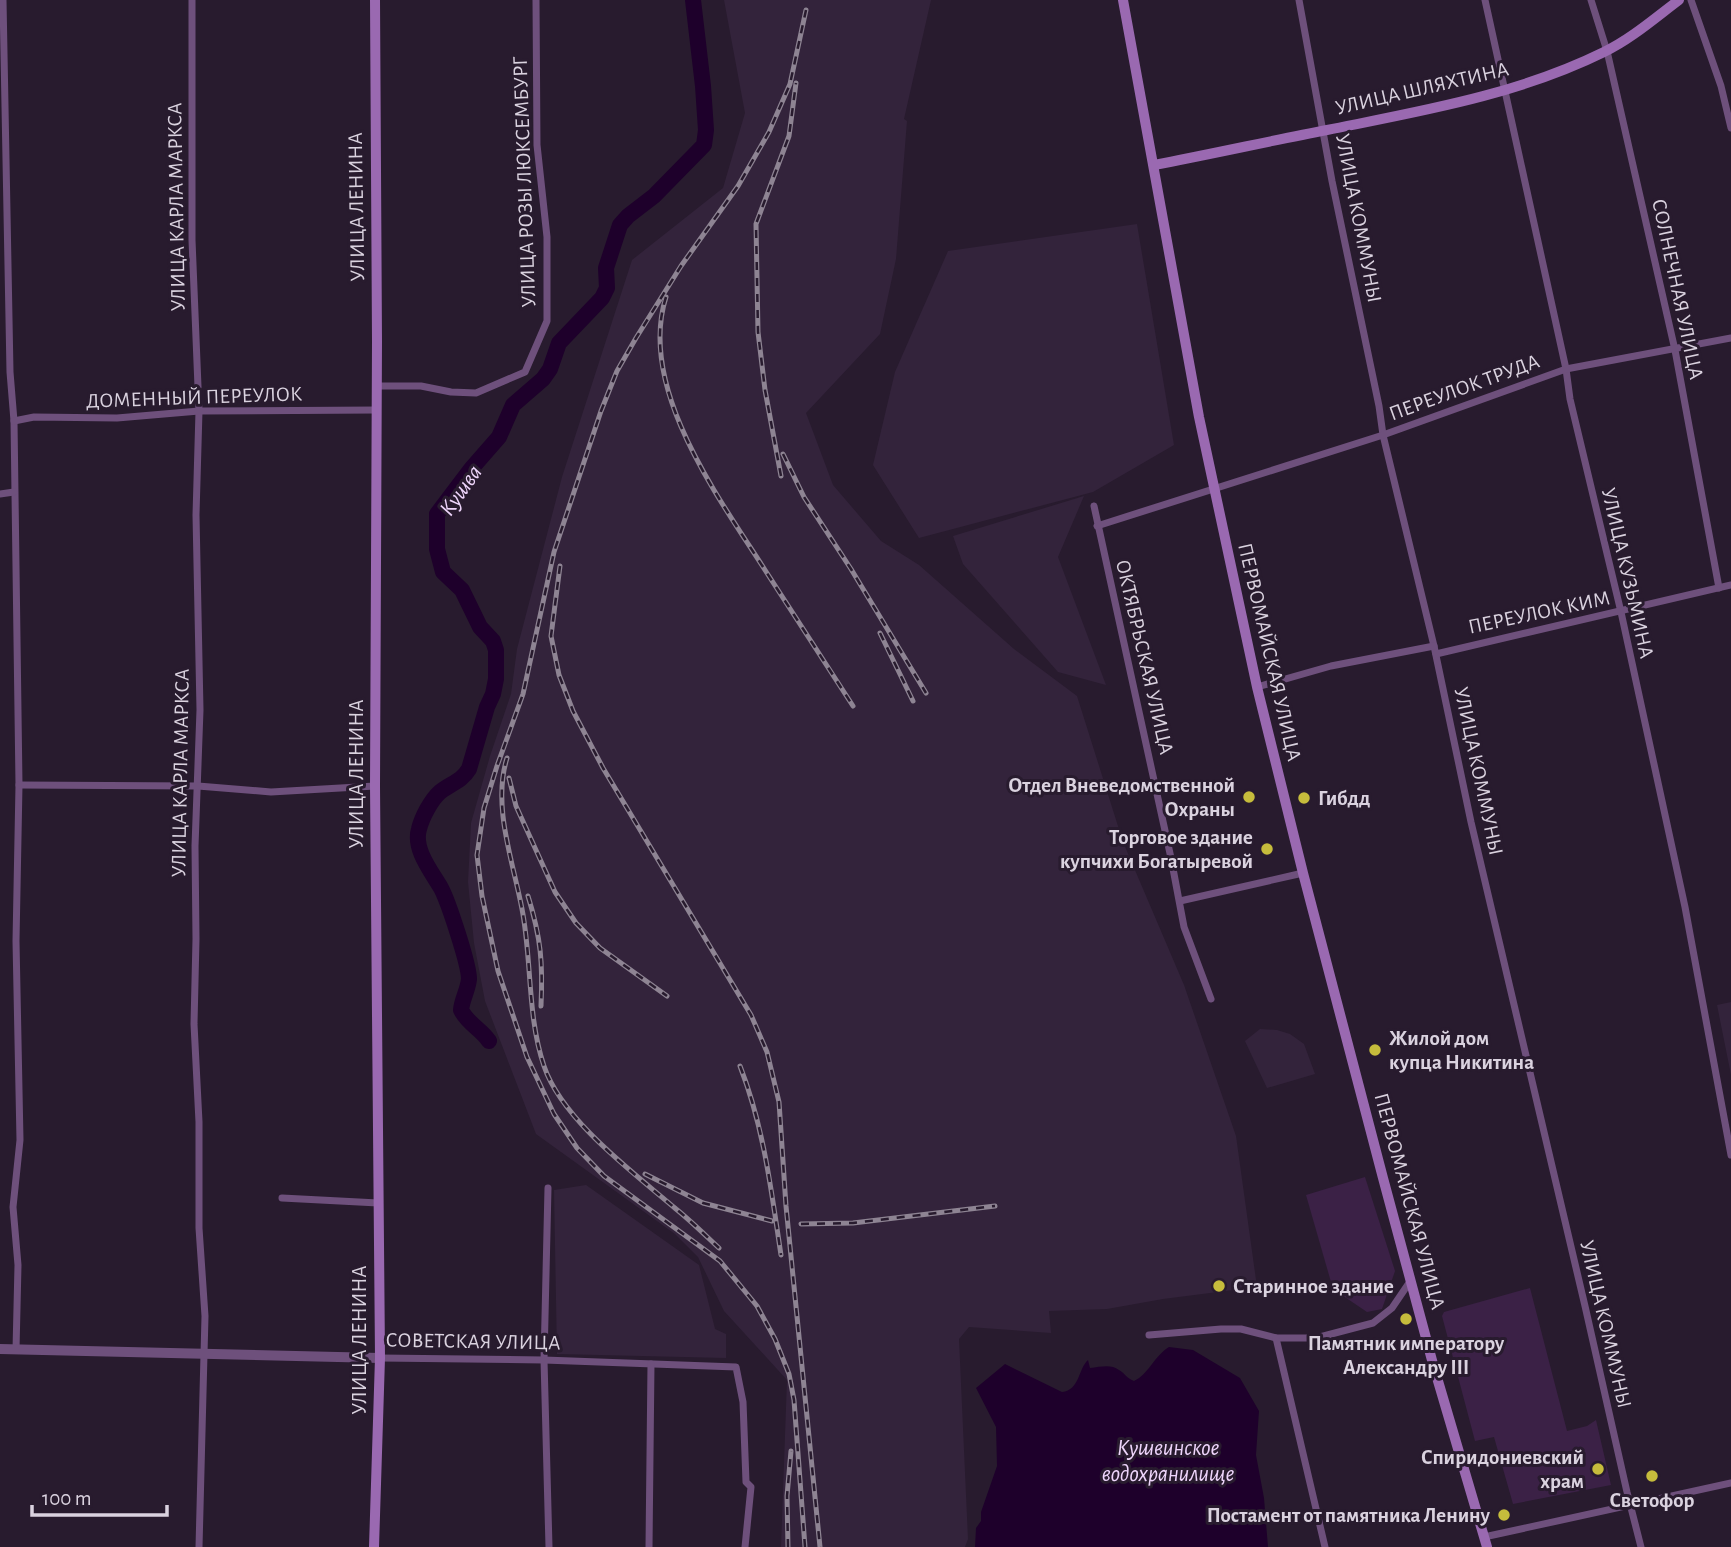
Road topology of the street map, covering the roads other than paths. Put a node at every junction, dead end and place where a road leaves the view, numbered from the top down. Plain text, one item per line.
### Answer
1 (4, 0) edge
2 (192, 0) edge
3 (375, 0) edge
4 (536, 0) edge
5 (1123, 0) edge
6 (1299, 0) edge
7 (1485, 0) edge
8 (1591, 0) edge
9 (1679, 0) edge
10 (1691, 0) edge
11 (1607, 51) junction
12 (1506, 90) junction
13 (1731, 128) edge
14 (1325, 130) junction
15 (1154, 165) junction
16 (1731, 338) edge
17 (1675, 350) junction
18 (1566, 369) junction
19 (376, 386) junction
20 (376, 410) junction
21 (199, 411) junction
22 (14, 421) junction
23 (1382, 435) junction
24 (1214, 489) junction
25 (13, 492) junction
26 (0, 494) edge
27 (1094, 506) dead end
28 (1097, 526) junction
29 (1731, 585) edge
30 (1718, 588) junction
31 (1621, 612) junction
32 (1435, 650) junction
33 (1257, 687) junction
34 (19, 785) junction
35 (198, 786) junction
36 (375, 786) junction
37 (1303, 873) junction
38 (1180, 901) junction
39 (1211, 999) dead end
40 (1731, 1155) edge
41 (548, 1188) dead end
42 (282, 1198) dead end
43 (378, 1203) junction
44 (1411, 1280) junction
45 (1149, 1335) dead end
46 (1276, 1338) junction
47 (0, 1349) edge
48 (16, 1350) junction
49 (204, 1353) junction
50 (380, 1358) junction
51 (544, 1360) junction
52 (651, 1364) junction
53 (1731, 1483) edge
54 (1630, 1505) junction
55 (1486, 1542) edge
56 (199, 1547) edge
57 (374, 1547) edge
58 (549, 1547) edge
59 (649, 1547) edge
60 (745, 1547) edge
61 (1325, 1547) edge
62 (1641, 1547) edge

1 - 22 street
2 - 21 street, УЛИЦА КАРЛА МАРКСА
3 - 19 main road, УЛИЦА ЛЕНИНА
4 - 19 street, УЛИЦА РОЗЫ ЛЮКСЕМБУРГ
5 - 15 main road, ПЕРВОМАЙСКАЯ УЛИЦА
6 - 14 street, УЛИЦА КОММУНЫ
7 - 12 street, УЛИЦА КУЗЬМИНА
8 - 11 street, СОЛНЕЧНАЯ УЛИЦА
9 - 11 main road, УЛИЦА ШЛЯХТИНА
10 - 13 street
11 - 12 main road, УЛИЦА ШЛЯХТИНА
11 - 17 street, СОЛНЕЧНАЯ УЛИЦА
12 - 14 main road, УЛИЦА ШЛЯХТИНА
12 - 18 street, УЛИЦА КУЗЬМИНА
14 - 15 main road, УЛИЦА ШЛЯХТИНА
14 - 23 street, УЛИЦА КОММУНЫ
15 - 24 main road, ПЕРВОМАЙСКАЯ УЛИЦА
16 - 17 street, ПЕРЕУЛОК ТРУДА
17 - 18 street, ПЕРЕУЛОК ТРУДА
17 - 30 street, СОЛНЕЧНАЯ УЛИЦА
18 - 23 street, ПЕРЕУЛОК ТРУДА
18 - 31 street, УЛИЦА КУЗЬМИНА
19 - 20 main road, УЛИЦА ЛЕНИНА
20 - 21 street, ДОМЕННЫЙ ПЕРЕУЛОК
20 - 36 main road, УЛИЦА ЛЕНИНА
21 - 22 street, ДОМЕННЫЙ ПЕРЕУЛОК
21 - 35 street, УЛИЦА КАРЛА МАРКСА
22 - 25 street
23 - 24 street, ПЕРЕУЛОК ТРУДА
23 - 32 street, УЛИЦА КОММУНЫ
24 - 28 street, ПЕРЕУЛОК ТРУДА
24 - 33 main road, ПЕРВОМАЙСКАЯ УЛИЦА
25 - 26 street
25 - 34 street
27 - 28 street, ОКТЯБРЬСКАЯ УЛИЦА
28 - 38 street, ОКТЯБРЬСКАЯ УЛИЦА
29 - 30 street, ПЕРЕУЛОК КИМ
30 - 31 street, ПЕРЕУЛОК КИМ
31 - 32 street, ПЕРЕУЛОК КИМ
31 - 40 street, УЛИЦА КУЗЬМИНА
32 - 33 street, ПЕРЕУЛОК КИМ
32 - 54 street, УЛИЦА КОММУНЫ
33 - 37 main road, ПЕРВОМАЙСКАЯ УЛИЦА
34 - 35 street
34 - 48 street
35 - 36 street
35 - 49 street, УЛИЦА КАРЛА МАРКСА
36 - 43 main road, УЛИЦА ЛЕНИНА
37 - 38 street
37 - 44 main road, ПЕРВОМАЙСКАЯ УЛИЦА
38 - 39 street, ОКТЯБРЬСКАЯ УЛИЦА
41 - 51 street
42 - 43 street
43 - 50 main road, УЛИЦА ЛЕНИНА
44 - 46 street
44 - 55 main road, ПЕРВОМАЙСКАЯ УЛИЦА
45 - 46 street
46 - 61 street
47 - 48 street, СОВЕТСКАЯ УЛИЦА
48 - 49 street, СОВЕТСКАЯ УЛИЦА
49 - 50 street, СОВЕТСКАЯ УЛИЦА
49 - 56 street, УЛИЦА КАРЛА МАРКСА
50 - 51 street, СОВЕТСКАЯ УЛИЦА
50 - 57 main road, УЛИЦА ЛЕНИНА
51 - 52 street, СОВЕТСКАЯ УЛИЦА
51 - 58 street
52 - 59 street
52 - 60 street, СОВЕТСКАЯ УЛИЦА
53 - 54 street
54 - 55 street
54 - 62 street, УЛИЦА КОММУНЫ

